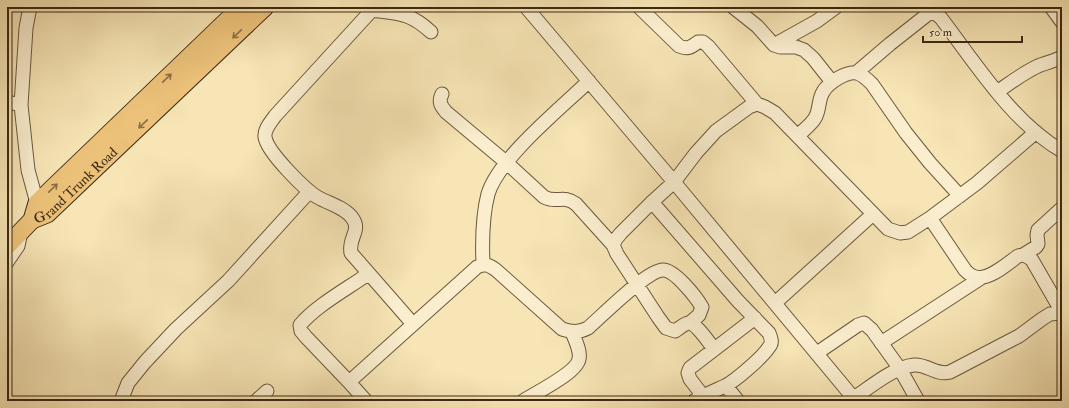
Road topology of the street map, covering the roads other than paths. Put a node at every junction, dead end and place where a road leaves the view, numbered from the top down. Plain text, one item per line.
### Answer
1 (30, 7) edge
2 (241, 7) edge
3 (265, 7) edge
4 (526, 7) edge
5 (639, 7) edge
6 (733, 7) edge
7 (836, 7) edge
8 (1051, 7) edge
9 (369, 9) edge
10 (1062, 22) edge
11 (431, 32) dead end
12 (774, 45) junction
13 (1062, 57) edge
14 (856, 73) junction
15 (589, 81) junction
16 (832, 82) junction
17 (997, 92) junction
18 (442, 94) dead end
19 (7, 102) edge
20 (757, 104) junction
21 (21, 105) junction
22 (1036, 132) junction
23 (798, 136) junction
24 (1062, 151) edge
25 (507, 163) junction
26 (674, 182) junction
27 (309, 192) junction
28 (960, 196) junction
29 (657, 198) junction
30 (1062, 208) edge
31 (873, 214) junction
32 (930, 218) junction
33 (29, 221) edge
34 (613, 245) junction
35 (7, 246) edge
36 (1023, 255) junction
37 (7, 262) edge
38 (483, 264) junction
39 (368, 274) junction
40 (981, 278) junction
41 (637, 284) junction
42 (775, 303) junction
43 (1062, 313) edge
44 (755, 318) junction
45 (691, 322) junction
46 (413, 324) junction
47 (572, 332) junction
48 (881, 343) junction
49 (714, 349) junction
50 (817, 353) junction
51 (900, 369) junction
52 (349, 382) junction
53 (726, 386) junction
54 (267, 391) dead end
55 (698, 398) edge
56 (855, 400) edge
57 (121, 401) edge
58 (256, 401) edge
59 (366, 401) edge
60 (523, 401) edge
61 (738, 401) edge
62 (918, 401) edge

1 - 21 street
33 -> 2 main road, Grand Trunk Road
3 -> 33 main road, Grand Trunk Road
4 - 15 street
5 - 20 street
6 - 12 street
7 - 12 street
8 - 10 street
9 - 11 street
9 - 27 street
12 - 16 street
13 - 17 street
14 - 16 street
14 - 17 street
14 - 28 street
15 - 25 street
15 - 26 street
16 - 23 street
17 - 22 street
18 - 25 street
19 - 21 street
20 - 23 street
20 - 26 street
21 - 33 street
22 - 24 street
22 - 28 street
23 - 31 street
25 - 34 street
25 - 38 street
26 - 29 street
26 - 42 street
27 - 39 street
27 - 57 street
28 - 32 street
29 - 34 street
29 - 44 street
30 - 36 street
31 - 32 street
31 - 42 street
32 - 40 street
33 - 35 main road
33 - 37 street
34 - 41 street
36 - 40 street
36 - 43 street
38 - 46 street
38 - 47 street
39 - 46 street
39 - 52 street
40 - 48 street
41 - 45 street
41 - 45 street
41 - 47 street
42 - 50 street
43 - 51 street
44 - 49 street
44 - 53 street
45 - 49 street
46 - 52 street
47 - 60 street
48 - 50 street
48 - 51 street
49 - 55 street
50 - 56 street
51 - 56 street
51 - 62 street
52 - 59 street
53 - 55 street
53 - 61 street
54 - 58 street

